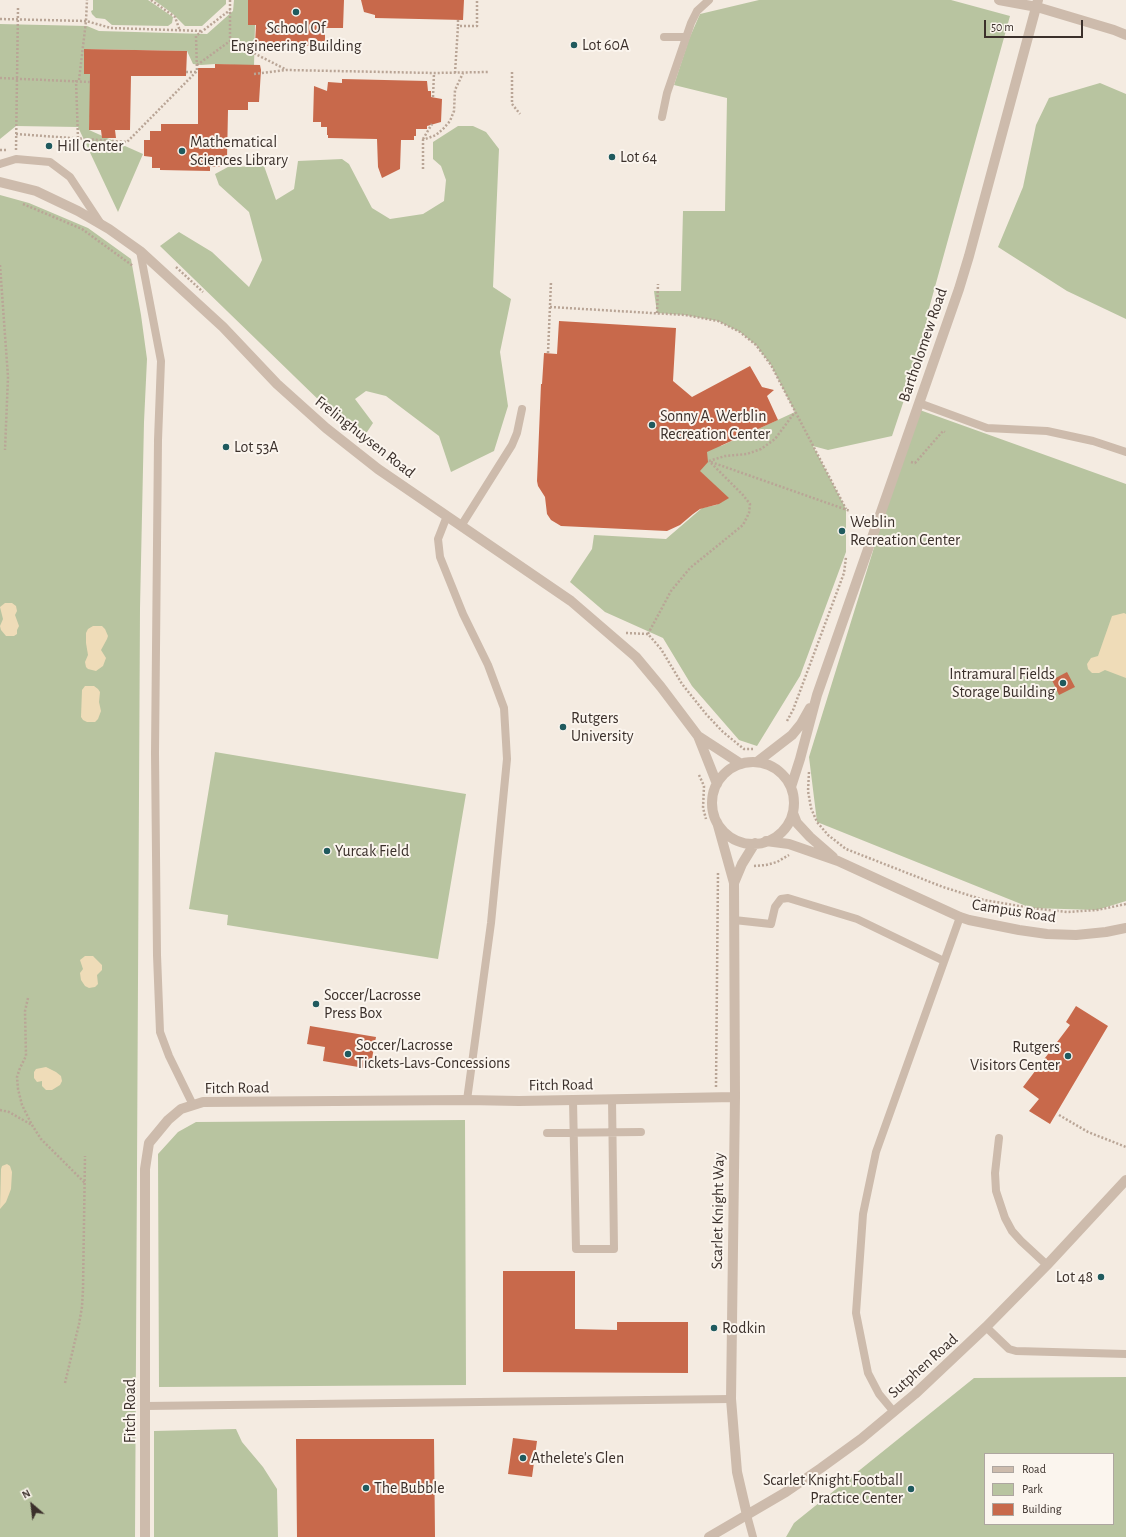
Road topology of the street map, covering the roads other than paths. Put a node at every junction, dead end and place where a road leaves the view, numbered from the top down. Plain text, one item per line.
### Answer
1 (709, 0) edge
2 (999, 0) edge
3 (1037, 4) edge
4 (1126, 35) edge
5 (664, 37) dead end
6 (685, 37) junction
7 (662, 117) dead end
8 (0, 164) edge
9 (0, 182) edge
10 (102, 225) junction
11 (140, 252) junction
12 (919, 403) junction
13 (522, 409) dead end
14 (1126, 452) edge
15 (447, 516) junction
16 (461, 526) junction
17 (817, 695) junction
18 (698, 736) junction
19 (757, 762) junction
20 (741, 764) junction
21 (717, 784) junction
22 (791, 786) junction
23 (793, 813) junction
24 (712, 822) junction
25 (766, 841) junction
26 (755, 843) junction
27 (838, 861) junction
28 (734, 883) junction
29 (960, 917) junction
30 (734, 920) junction
31 (1126, 928) edge
32 (944, 961) junction
33 (735, 1097) junction
34 (612, 1099) junction
35 (467, 1100) junction
36 (574, 1100) junction
37 (193, 1105) junction
38 (613, 1132) junction
39 (641, 1132) dead end
40 (547, 1133) dead end
41 (574, 1133) junction
42 (999, 1138) dead end
43 (1126, 1180) edge
44 (1047, 1265) junction
45 (986, 1328) junction
46 (1126, 1354) edge
47 (731, 1399) junction
48 (145, 1406) junction
49 (894, 1412) junction
50 (747, 1515) junction
51 (145, 1537) edge
52 (709, 1537) edge
53 (753, 1537) edge

1 - 6 lane
2 - 3 street
3 - 4 street
3 - 12 street, Bartholomew Road
5 - 6 lane
6 - 7 lane
8 - 10 lane
9 - 10 street, Frelinghuysen Road
10 - 11 street, Frelinghuysen Road
11 - 15 street, Frelinghuysen Road
11 - 37 lane
12 - 14 lane
12 - 17 street, Bartholomew Road
13 - 16 lane
15 - 16 street, Frelinghuysen Road
15 - 35 lane
16 - 18 street, Frelinghuysen Road
17 - 19 street, Bartholomew Road
17 - 22 street, Bartholomew Road
18 - 20 street, Frelinghuysen Road
18 - 21 street, Frelinghuysen Road
19 - 20 street
19 - 22 street
20 - 21 street
21 - 24 street
22 - 23 street
23 - 25 street
23 - 27 street, Campus Road
24 - 26 street
24 - 28 street
25 - 26 street
25 - 27 street, Campus Road
26 - 28 street
27 - 29 street, Campus Road
28 - 30 street, Scarlet Knight Way
29 - 31 street, Campus Road
29 - 32 lane
30 - 32 lane
30 - 33 street, Scarlet Knight Way
32 - 49 lane
33 - 34 street, Fitch Road
33 - 47 street, Scarlet Knight Way
34 - 36 street, Fitch Road
34 - 38 lane
35 - 36 street, Fitch Road
35 - 37 street, Fitch Road
36 - 41 lane
37 - 48 street, Fitch Road
38 - 39 lane
38 - 41 lane
38 - 41 lane
40 - 41 lane
42 - 44 lane
43 - 44 street, Sutphen Road
44 - 45 street, Sutphen Road
45 - 46 lane
45 - 49 street, Sutphen Road
47 - 48 lane
47 - 50 street, Scarlet Knight Way
48 - 51 street, Fitch Road
49 - 50 street, Sutphen Road
50 - 52 street, Sutphen Road
50 - 53 lane, Scarlet Knight Way

